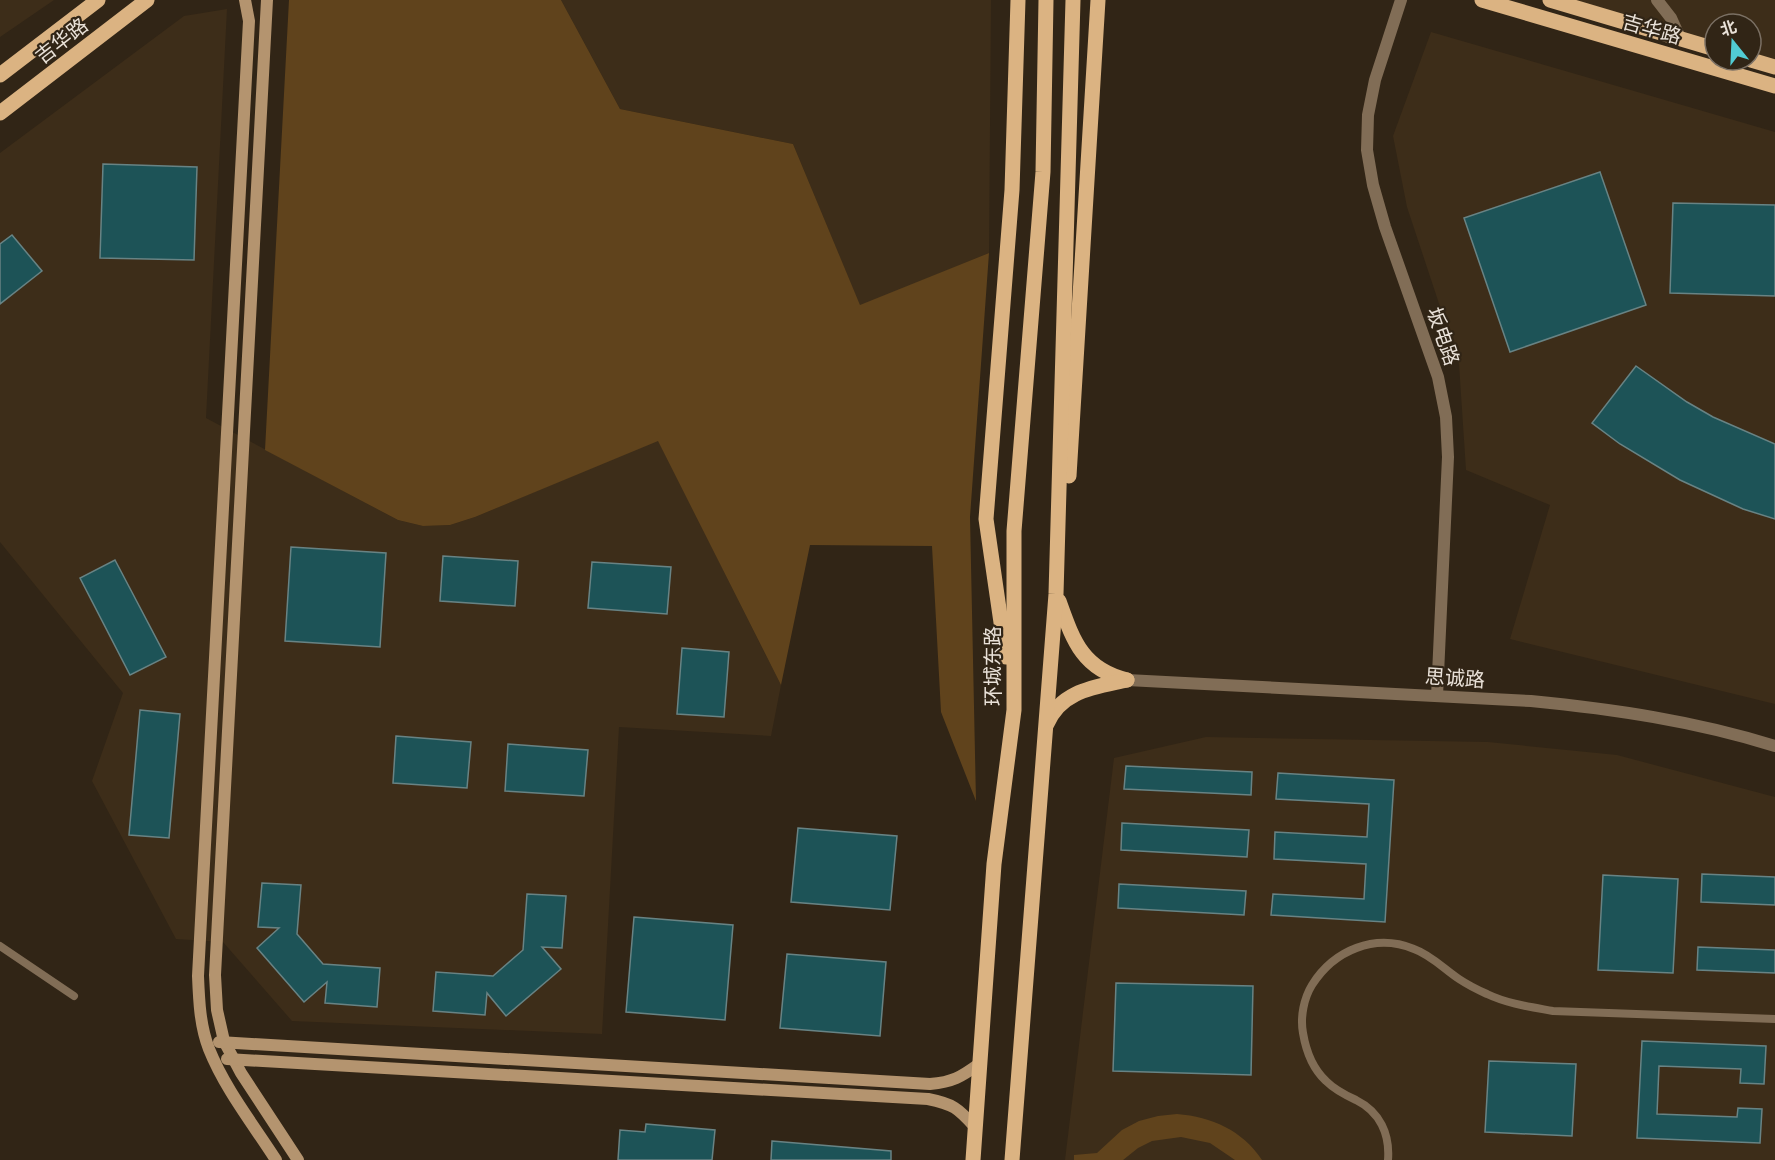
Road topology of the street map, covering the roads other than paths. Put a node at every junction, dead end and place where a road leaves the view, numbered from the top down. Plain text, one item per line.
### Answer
1 (98, 0) edge
2 (147, 0) edge
3 (245, 0) edge
4 (267, 0) edge
5 (1018, 0) edge
6 (1046, 0) edge
7 (1073, 0) edge
8 (1401, 0) edge
9 (1482, 0) edge
10 (1550, 0) edge
11 (1657, 0) edge
12 (1099, 3) edge
13 (1680, 38) junction
14 (1703, 45) edge
15 (0, 75) edge
16 (1775, 86) edge
17 (0, 113) edge
18 (1056, 594) junction
19 (1127, 680) junction
20 (1437, 696) junction
21 (1014, 710) junction
22 (1046, 727) junction
23 (1775, 746) edge
24 (0, 946) edge
25 (74, 996) dead end
26 (1775, 1019) edge
27 (224, 1041) junction
28 (207, 1043) junction
29 (232, 1058) junction
30 (214, 1059) junction
31 (979, 1064) junction
32 (975, 1127) junction
33 (276, 1160) edge
34 (298, 1160) edge
35 (973, 1160) edge
36 (1012, 1160) edge
37 (1388, 1160) edge

1 - 15 main road, 吉华路
2 - 17 main road, 吉华路
3 - 28 street
4 - 27 street
5 - 21 main road
6 - 21 main road, 环城东路
7 - 18 main road
8 - 20 street, 坂电路
9 - 16 main road, 吉华路
10 - 13 main road, 吉华路
11 - 13 street
12 - 18 main road
13 - 14 main road, 吉华路
18 - 19 main road
18 - 22 main road
19 - 20 street, 思诚路
19 - 22 main road
20 - 23 street, 思诚路
21 - 31 main road, 环城东路
22 - 36 main road
24 - 25 lane
26 - 37 lane
27 - 28 street
27 - 29 street
27 - 31 street
28 - 30 street
29 - 30 street
29 - 32 street
29 - 34 street
30 - 33 street
31 - 32 main road, 环城东路
32 - 35 main road, 环城东路

